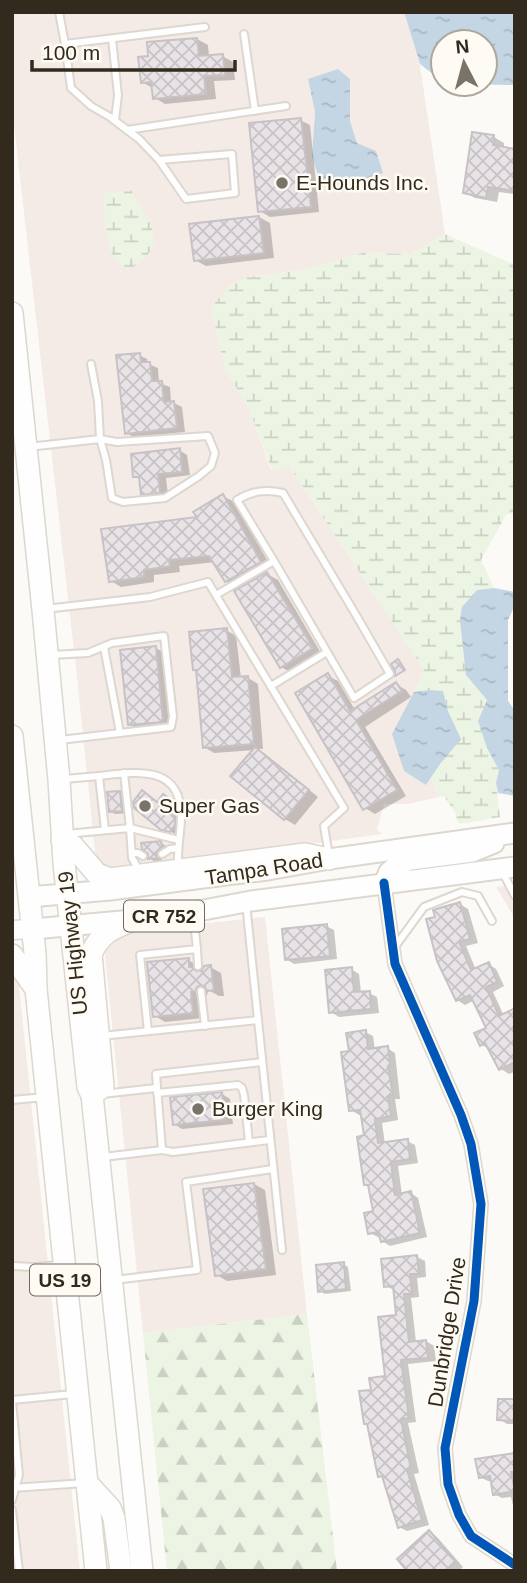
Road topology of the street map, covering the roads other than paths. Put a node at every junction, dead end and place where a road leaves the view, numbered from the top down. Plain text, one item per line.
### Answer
1 (59, 12) edge
2 (205, 27) dead end
3 (244, 34) dead end
4 (112, 38) junction
5 (65, 44) junction
6 (286, 106) dead end
7 (255, 111) junction
8 (114, 120) junction
9 (127, 130) junction
10 (159, 160) junction
11 (12, 313) edge
12 (91, 364) dead end
13 (100, 439) junction
14 (26, 447) junction
15 (274, 561) junction
16 (216, 596) junction
17 (43, 610) junction
18 (104, 647) junction
19 (327, 652) junction
20 (47, 655) junction
21 (271, 686) junction
22 (120, 733) junction
23 (12, 736) edge
24 (55, 740) junction
25 (124, 774) junction
26 (99, 776) junction
27 (59, 780) junction
28 (130, 828) junction
29 (105, 830) junction
30 (515, 834) edge
31 (62, 837) junction
32 (178, 840) junction
33 (162, 845) dead end
34 (178, 848) junction
35 (170, 849) junction
36 (162, 854) dead end
37 (139, 857) junction
38 (329, 859) junction
39 (508, 867) edge
40 (179, 871) junction
41 (384, 883) junction
42 (67, 895) junction
43 (515, 896) edge
44 (21, 897) edge
45 (246, 902) junction
46 (193, 912) junction
47 (133, 920) junction
48 (492, 921) dead end
49 (71, 927) junction
50 (23, 930) edge
51 (197, 949) junction
52 (393, 950) junction
53 (12, 955) edge
54 (198, 966) dead end
55 (36, 989) junction
56 (201, 991) dead end
57 (258, 1020) junction
58 (205, 1026) junction
59 (148, 1031) junction
60 (98, 1037) junction
61 (262, 1062) junction
62 (157, 1091) junction
63 (92, 1095) junction
64 (47, 1097) junction
65 (12, 1100) edge
66 (269, 1140) junction
67 (249, 1142) junction
68 (162, 1150) junction
69 (98, 1157) junction
70 (273, 1169) junction
71 (282, 1251) dead end
72 (64, 1265) junction
73 (12, 1266) edge
74 (112, 1280) junction
75 (77, 1393) junction
76 (12, 1401) edge
77 (87, 1483) junction
78 (14, 1488) edge
79 (12, 1500) edge
80 (12, 1510) edge
81 (515, 1565) edge
82 (19, 1571) edge
83 (96, 1571) edge
84 (121, 1571) edge
85 (142, 1571) edge

1 - 5 lane
2 - 4 lane
3 - 7 lane
4 - 5 lane
4 - 8 lane
5 - 8 lane
6 - 7 lane
7 - 9 lane
8 - 9 lane
9 - 10 lane
10 - 10 lane
11 - 14 highway, US Highway 19 / US 19
12 - 13 lane
13 - 13 lane
13 - 14 lane
14 - 17 highway, US Highway 19 / US 19
15 - 16 lane
15 - 19 lane
15 - 19 lane
16 - 17 lane
16 - 21 lane
17 - 20 highway, US Highway 19 / US 19
18 - 20 lane
18 - 22 lane
18 - 22 lane
19 - 21 lane
20 - 24 highway, US Highway 19 / US 19
21 - 38 lane
22 - 24 lane
23 - 44 highway, US Highway 19 / US 19
24 - 27 highway, US Highway 19 / US 19
25 - 26 lane
25 - 28 lane
25 - 32 lane
26 - 27 lane
26 - 29 lane
27 - 31 highway, US Highway 19 / US 19
28 - 29 lane
28 - 32 lane
28 - 37 lane
29 - 31 lane
30 - 38 main road, Tampa Road / CR 752
30 - 41 main road
31 - 37 highway
31 - 42 highway, US Highway 19 / US 19
32 - 34 lane
33 - 35 lane
34 - 35 lane
34 - 40 lane
35 - 36 lane
37 - 40 highway
38 - 40 highway
38 - 42 main road, Tampa Road / CR 752
39 - 41 main road, Tampa Road / CR 752
39 - 43 lane
41 - 45 main road, Tampa Road / CR 752
41 - 52 street, Dunbridge Drive
42 - 44 main road, Tampa Road / CR 752
42 - 49 highway, US Highway 19 / US 19
44 - 50 highway, US Highway 19 / US 19
45 - 46 main road, Tampa Road / CR 752
45 - 57 lane
46 - 47 main road, Tampa Road / CR 752
46 - 51 lane
47 - 49 main road, Tampa Road / CR 752
47 - 60 highway
48 - 52 lane
49 - 50 main road, Tampa Road / CR 752
49 - 63 highway, US Highway 19 / US 19
50 - 55 highway, US Highway 19 / US 19
51 - 54 lane
51 - 59 lane
52 - 81 street, Dunbridge Drive
53 - 55 highway
55 - 64 highway, US Highway 19 / US 19
56 - 58 lane
57 - 58 lane
57 - 61 lane
58 - 59 lane
59 - 60 lane
60 - 63 highway
61 - 62 lane
61 - 66 lane
62 - 63 lane
62 - 67 lane
62 - 68 lane
63 - 69 highway, US Highway 19 / US 19
64 - 65 lane
64 - 72 highway, US Highway 19 / US 19
66 - 67 lane
66 - 70 lane
67 - 68 lane
68 - 69 lane
69 - 74 highway, US Highway 19 / US 19
70 - 71 lane
70 - 74 lane
72 - 73 lane
72 - 75 highway, US Highway 19 / US 19
74 - 85 highway, US Highway 19 / US 19
75 - 76 lane
75 - 77 highway, US Highway 19 / US 19
76 - 78 lane
77 - 78 lane
77 - 83 highway, US Highway 19 / US 19
77 - 84 highway
78 - 79 lane
80 - 82 lane

